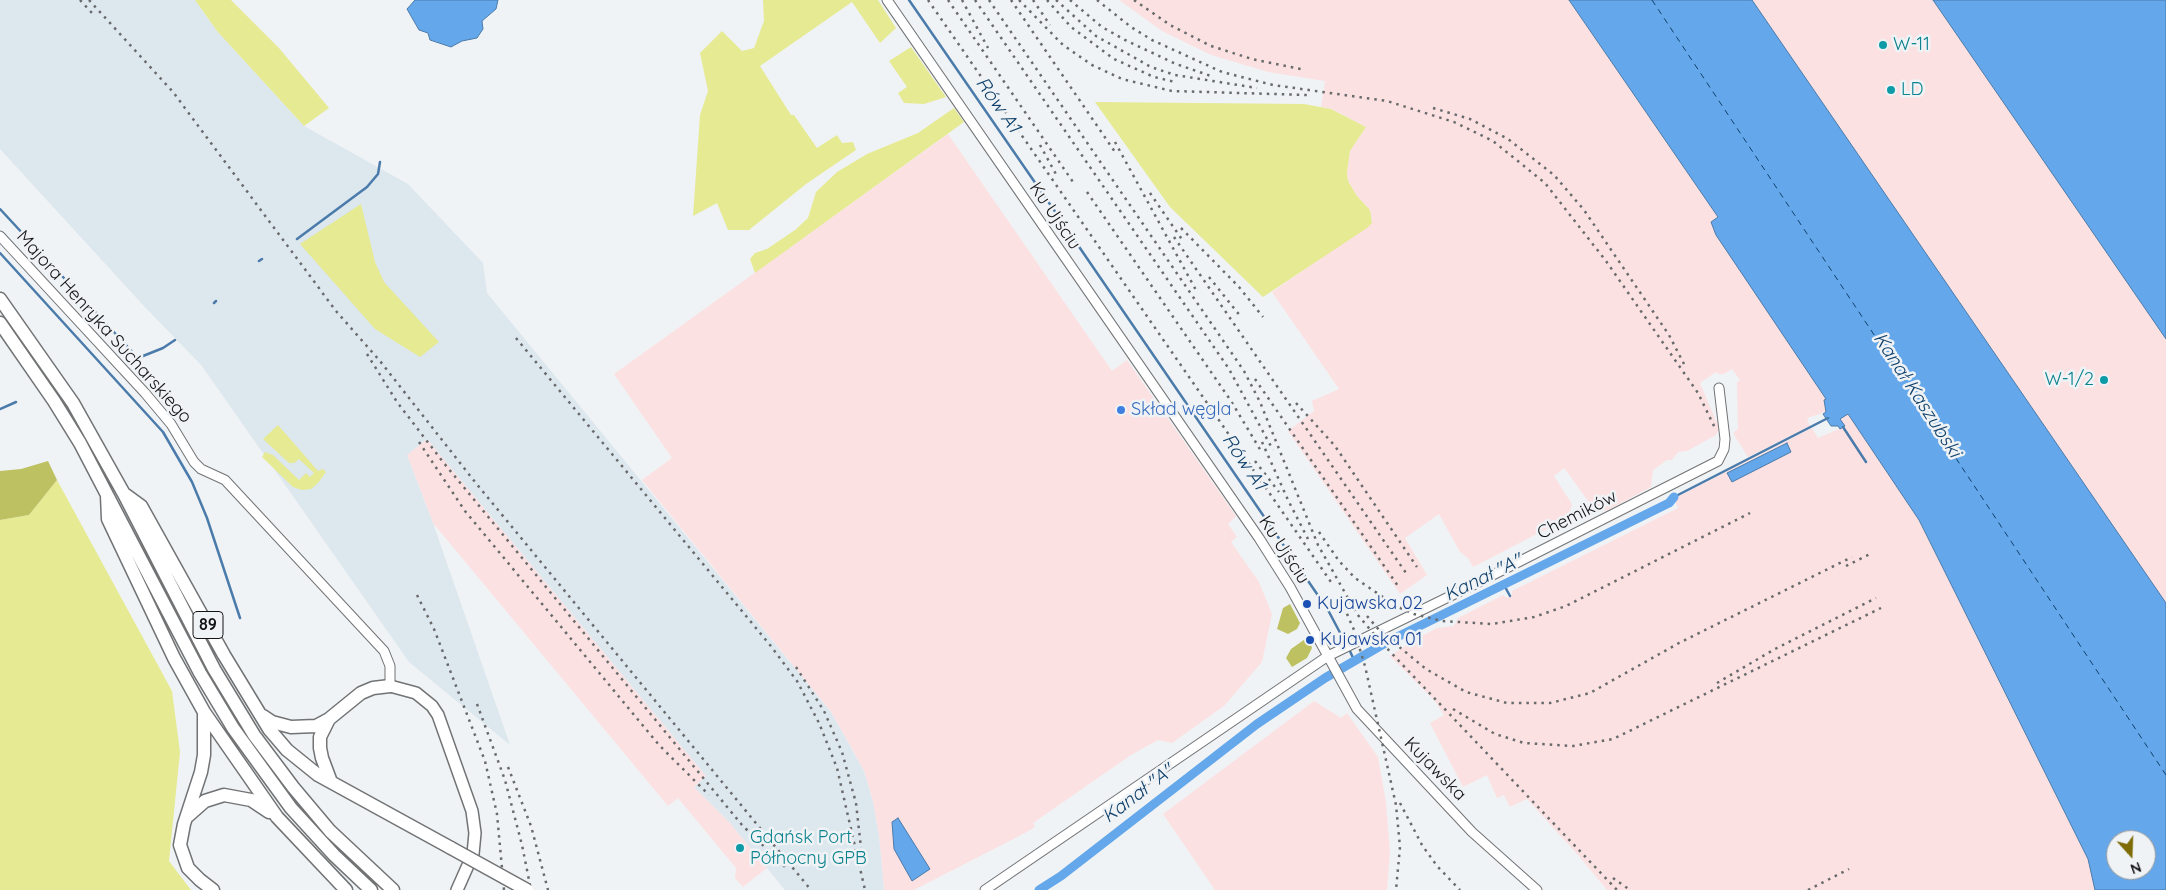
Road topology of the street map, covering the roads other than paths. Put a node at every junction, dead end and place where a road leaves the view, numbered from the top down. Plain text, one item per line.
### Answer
1 (887, 0) edge
2 (0, 236) edge
3 (0, 299) edge
4 (0, 322) edge
5 (1719, 388) dead end
6 (107, 492) junction
7 (124, 494) junction
8 (1328, 656) junction
9 (390, 686) junction
10 (204, 712) junction
11 (258, 712) junction
12 (329, 719) junction
13 (331, 782) junction
14 (277, 817) junction
15 (186, 818) junction
16 (213, 890) edge
17 (346, 890) edge
18 (371, 890) edge
19 (393, 890) edge
20 (457, 890) edge
21 (527, 890) edge
22 (985, 890) edge
23 (1537, 890) edge

1 - 8 street, Ku Ujściu
2 - 9 street, Majora Henryka Sucharskiego
3 - 7 highway, 89
4 - 6 highway, 89
5 - 8 street, Chemików
6 - 10 highway, 89
6 - 18 highway
7 - 11 highway, 89
7 - 19 highway
8 - 22 street
8 - 23 street, Kujawska
9 - 12 highway
9 - 20 main road
10 - 14 highway, 89
10 - 15 highway
11 - 12 highway
11 - 13 highway, 89
12 - 13 highway
13 - 21 highway, 89, bridge
14 - 15 highway
14 - 17 highway, 89
15 - 16 highway

